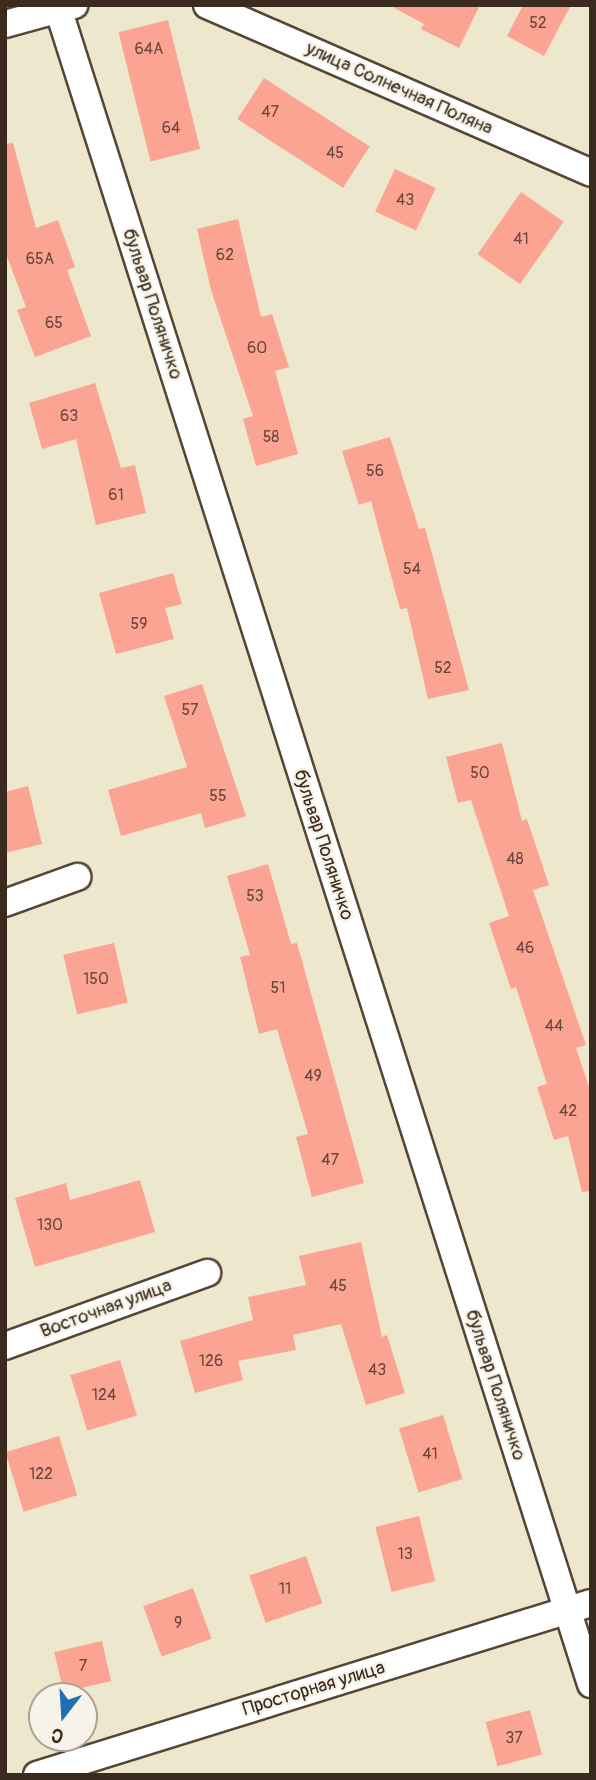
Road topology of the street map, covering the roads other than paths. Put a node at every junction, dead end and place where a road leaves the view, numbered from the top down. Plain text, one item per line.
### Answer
1 (207, 5) edge
2 (62, 6) edge
3 (5, 24) edge
4 (591, 173) edge
5 (77, 877) dead end
6 (5, 902) edge
7 (207, 1273) dead end
8 (5, 1346) edge
9 (578, 1607) edge
10 (591, 1684) edge
11 (37, 1775) edge

1 - 4 street, улица Солнечная Поляна
2 - 3 street
2 - 9 street, бульвар Поляничко
5 - 6 street
7 - 8 street, Восточная улица
9 - 10 street, бульвар Поляничко
9 - 11 street, Просторная улица

